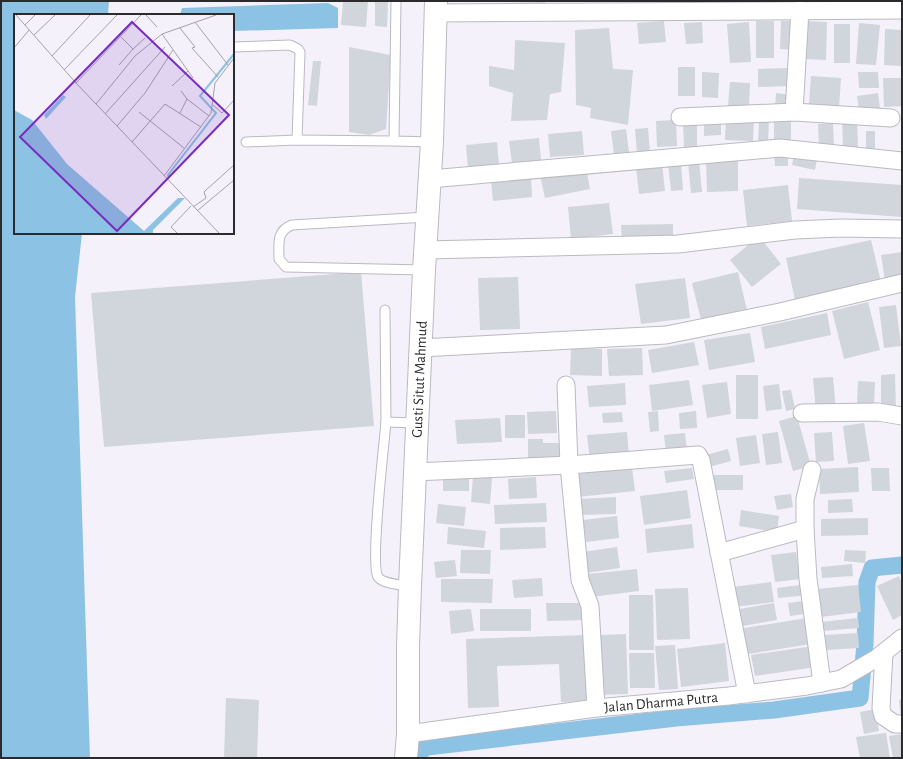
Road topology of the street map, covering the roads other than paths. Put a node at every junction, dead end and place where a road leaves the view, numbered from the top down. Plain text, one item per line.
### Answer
1 (396, 1) edge
2 (436, 7) edge
3 (800, 10) junction
4 (902, 10) edge
5 (234, 47) edge
6 (794, 112) junction
7 (680, 116) dead end
8 (892, 118) dead end
9 (297, 140) junction
10 (394, 141) junction
11 (246, 142) dead end
12 (432, 142) junction
13 (902, 161) edge
14 (430, 179) junction
15 (428, 217) junction
16 (902, 229) edge
17 (425, 260) junction
18 (902, 283) edge
19 (385, 310) dead end
20 (421, 348) junction
21 (566, 386) dead end
22 (802, 413) dead end
23 (902, 416) edge
24 (386, 422) junction
25 (417, 423) junction
26 (569, 465) junction
27 (812, 470) dead end
28 (414, 472) junction
29 (805, 529) junction
30 (719, 553) junction
31 (410, 586) junction
32 (902, 638) edge
33 (880, 655) junction
34 (822, 683) junction
35 (747, 694) junction
36 (596, 708) junction
37 (902, 724) edge
38 (408, 734) junction
39 (406, 758) edge

1 - 10 lane
2 - 3 street
2 - 12 highway, Gusti Situt Mahmud
3 - 4 street
3 - 6 street
5 - 9 lane
6 - 7 street
6 - 8 street
9 - 10 lane
9 - 11 lane
10 - 12 lane
12 - 14 highway, Gusti Situt Mahmud
13 - 14 street
14 - 15 highway, Gusti Situt Mahmud
15 - 17 highway, Gusti Situt Mahmud
15 - 17 lane
16 - 17 street
17 - 20 highway, Gusti Situt Mahmud
18 - 20 street
19 - 24 lane
20 - 25 highway, Gusti Situt Mahmud
21 - 26 street
22 - 23 street
24 - 25 lane
24 - 31 lane
25 - 28 highway, Gusti Situt Mahmud
26 - 28 street
26 - 30 street
26 - 36 street
27 - 29 street
28 - 31 highway, Gusti Situt Mahmud
29 - 30 street
29 - 34 street
30 - 35 street
31 - 38 highway, Gusti Situt Mahmud
32 - 33 street, Jalan Dharma Putra
33 - 34 street, Jalan Dharma Putra
33 - 37 street
34 - 35 street, Jalan Dharma Putra
35 - 36 street, Jalan Dharma Putra
36 - 38 street, Jalan Dharma Putra
38 - 39 highway, Gusti Situt Mahmud

